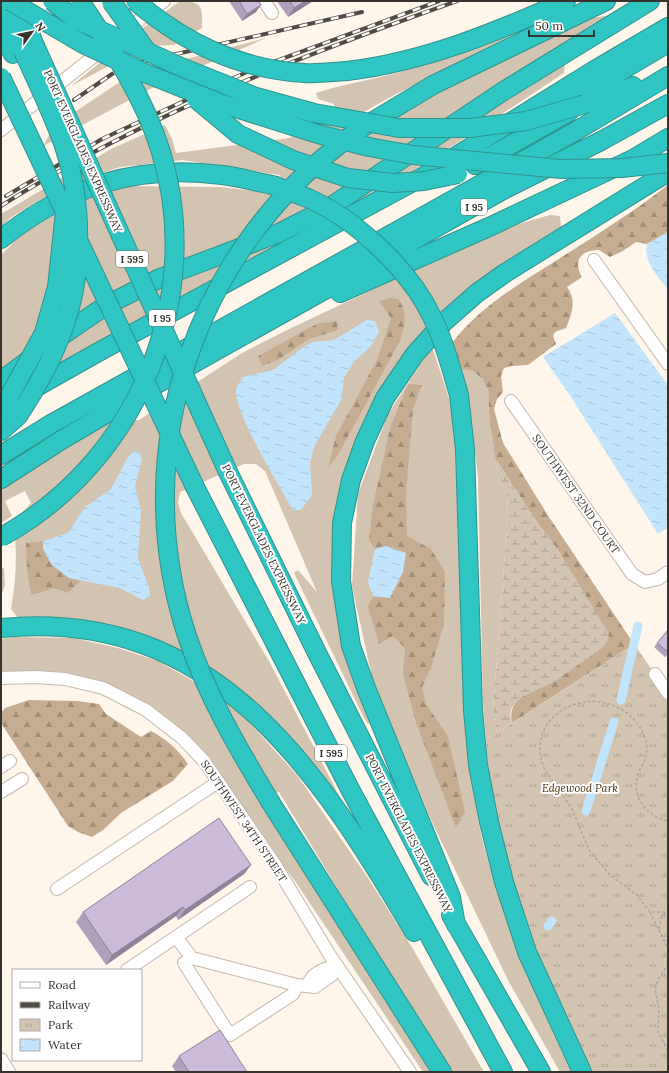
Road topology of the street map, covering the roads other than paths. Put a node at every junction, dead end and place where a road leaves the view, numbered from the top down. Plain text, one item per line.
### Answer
1 (3, 1) edge
2 (10, 1) edge
3 (17, 1) edge
4 (52, 1) edge
5 (80, 1) edge
6 (111, 1) edge
7 (135, 1) edge
8 (164, 1) edge
9 (264, 1) edge
10 (566, 1) edge
11 (606, 1) edge
12 (650, 1) edge
13 (272, 13) dead end
14 (668, 27) edge
15 (1, 31) edge
16 (668, 43) edge
17 (24, 50) junction
18 (668, 54) edge
19 (668, 65) edge
20 (668, 76) edge
21 (1, 77) edge
22 (668, 104) edge
23 (1, 130) edge
24 (668, 138) edge
25 (668, 163) edge
26 (668, 172) edge
27 (1, 240) edge
28 (594, 260) dead end
29 (282, 314) junction
30 (668, 364) edge
31 (1, 381) edge
32 (511, 401) dead end
33 (1, 407) edge
34 (1, 411) edge
35 (10, 417) edge
36 (1, 431) edge
37 (1, 455) edge
38 (1, 479) edge
39 (1, 537) edge
40 (668, 572) edge
41 (1, 628) edge
42 (655, 674) dead end
43 (1, 678) edge
44 (668, 693) edge
45 (22, 779) dead end
46 (218, 782) junction
47 (1, 792) edge
48 (250, 887) dead end
49 (57, 889) dead end
50 (456, 925) junction
51 (176, 936) junction
52 (192, 958) junction
53 (337, 966) junction
54 (127, 969) edge
55 (302, 985) junction
56 (472, 1016) junction
57 (1, 1059) edge
58 (10, 1072) edge
59 (410, 1072) edge
60 (442, 1072) edge
61 (503, 1072) edge
62 (541, 1072) edge
63 (582, 1072) edge

1 - 17 highway
2 - 25 highway, bridge
3 - 17 highway, PORT EVERGLADES EXPRESSWAY / I 595
4 - 19 highway, bridge
5 - 39 highway, bridge
6 - 18 highway, bridge
7 - 10 highway, bridge
8 - 23 street
9 - 13 street
11 - 60 highway, bridge
12 - 31 highway
14 - 33 highway, I 95
15 - 17 highway
16 - 35 highway
17 - 34 highway, bridge
17 - 35 highway, bridge
17 - 50 highway, PORT EVERGLADES EXPRESSWAY / I 595, bridge
20 - 37 highway
21 - 56 highway, I 595, bridge
22 - 29 highway, I 95
24 - 29 highway
26 - 50 highway
27 - 63 highway, bridge
28 - 30 street
29 - 38 highway, I 95
32 - 40 street, SOUTHWEST 32ND COURT
35 - 36 highway
41 - 56 highway
42 - 44 street
43 - 46 street, SOUTHWEST 34TH STREET
45 - 47 street
46 - 49 street
46 - 53 street, SOUTHWEST 34TH STREET
48 - 51 street
50 - 62 highway, PORT EVERGLADES EXPRESSWAY / I 595
51 - 52 street
51 - 54 street
52 - 55 street
52 - 55 street
53 - 55 street
53 - 59 street, SOUTHWEST 34TH STREET
56 - 61 highway, I 595
57 - 58 street

